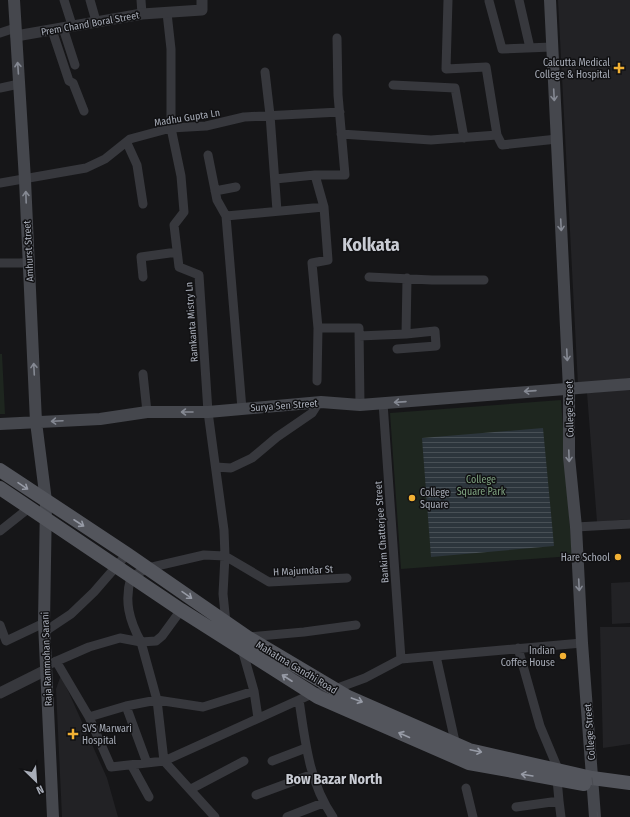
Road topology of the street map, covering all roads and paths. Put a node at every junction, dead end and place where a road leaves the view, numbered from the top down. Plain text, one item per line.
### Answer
1 (14, 0) edge
2 (64, 0) edge
3 (90, 0) edge
4 (142, 0) edge
5 (202, 0) edge
6 (448, 0) edge
7 (519, 0) edge
8 (550, 0) edge
9 (489, 2) dead end
10 (167, 13) junction
11 (142, 14) junction
12 (96, 21) junction
13 (62, 28) junction
14 (0, 32) edge
15 (16, 32) junction
16 (337, 38) dead end
17 (552, 47) junction
18 (530, 48) junction
19 (75, 65) dead end
20 (265, 72) dead end
21 (19, 84) junction
22 (393, 85) dead end
23 (0, 88) edge
24 (84, 111) dead end
25 (340, 112) junction
26 (270, 115) junction
27 (171, 128) junction
28 (341, 134) junction
29 (497, 135) junction
30 (464, 138) junction
31 (556, 139) junction
32 (127, 143) junction
33 (208, 155) dead end
34 (315, 175) junction
35 (275, 179) junction
36 (25, 180) junction
37 (0, 183) edge
38 (236, 187) dead end
39 (215, 191) junction
40 (143, 204) dead end
41 (324, 207) junction
42 (277, 211) junction
43 (226, 216) junction
44 (177, 252) junction
45 (0, 263) edge
46 (28, 263) junction
47 (143, 277) dead end
48 (369, 277) dead end
49 (407, 278) junction
50 (484, 280) dead end
51 (318, 328) junction
52 (406, 334) junction
53 (359, 336) junction
54 (398, 349) dead end
55 (143, 374) dead end
56 (317, 381) dead end
57 (630, 384) edge
58 (569, 388) junction
59 (319, 402) junction
60 (383, 403) junction
61 (360, 405) junction
62 (242, 409) junction
63 (147, 412) junction
64 (208, 412) junction
65 (36, 422) junction
66 (0, 424) edge
67 (216, 467) junction
68 (0, 470) edge
69 (0, 488) edge
70 (46, 502) junction
71 (29, 508) junction
72 (46, 519) junction
73 (630, 524) edge
74 (576, 527) junction
75 (0, 531) edge
76 (127, 554) junction
77 (225, 556) junction
78 (116, 566) junction
79 (148, 568) junction
80 (131, 577) junction
81 (347, 578) dead end
82 (181, 610) junction
83 (226, 623) junction
84 (0, 625) edge
85 (356, 625) dead end
86 (44, 628) junction
87 (141, 642) junction
88 (244, 643) junction
89 (582, 643) junction
90 (518, 648) junction
91 (436, 656) junction
92 (401, 659) junction
93 (49, 666) junction
94 (335, 690) junction
95 (254, 691) junction
96 (0, 693) edge
97 (306, 697) junction
98 (157, 700) junction
99 (126, 706) junction
100 (89, 717) junction
101 (258, 718) junction
102 (306, 748) junction
103 (456, 752) junction
104 (164, 761) junction
105 (244, 761) dead end
106 (272, 761) dead end
107 (147, 763) junction
108 (132, 766) junction
109 (312, 774) junction
110 (558, 774) junction
111 (593, 782) junction
112 (630, 783) edge
113 (466, 788) dead end
114 (191, 789) junction
115 (630, 790) edge
116 (256, 795) dead end
117 (149, 797) dead end
118 (559, 801) junction
119 (323, 803) junction
120 (516, 807) dead end
121 (211, 816) edge
122 (52, 817) edge
123 (287, 817) edge
124 (333, 817) edge
125 (473, 817) edge
126 (561, 817) edge
127 (595, 817) edge

1 - 15 main road, Amhurst Street
2 - 13 street
3 - 12 street
4 - 11 street
5 - 10 street, Prem Chand Boral Street
6 - 29 street
7 - 18 street
8 - 17 main road, College Street
9 - 18 street
10 - 11 street, Prem Chand Boral Street
10 - 27 street, Ramkanta Mistry Ln
11 - 12 street, Prem Chand Boral Street
12 - 13 street, Prem Chand Boral Street
13 - 15 street, Prem Chand Boral Street
13 - 19 street
13 - 24 street
14 - 15 street
21 -> 15 main road, Amhurst Street
16 - 25 street
17 - 18 street
17 -> 31 main road, College Street
20 - 26 street
21 - 23 street
21 - 36 main road, Amhurst Street
22 - 30 street
25 - 26 street, Madhu Gupta Ln
25 - 28 street
26 - 27 street, Madhu Gupta Ln
26 - 35 street
27 - 32 street, Madhu Gupta Ln
27 - 44 street, Ramkanta Mistry Ln
28 - 30 street
28 - 34 street
29 - 30 street
29 - 31 street
31 -> 58 main road, College Street
32 - 36 street, Madhu Gupta Ln
32 - 40 street
33 - 39 street
34 - 35 street
34 - 41 street
35 - 42 street
36 - 37 street, Madhu Gupta Ln
46 -> 36 main road, Amhurst Street
38 - 39 street
39 - 43 street
41 - 42 street
41 - 51 street
42 - 43 street
43 - 62 street
44 - 47 street
44 - 64 street, Ramkanta Mistry Ln
45 - 46 street
65 -> 46 main road, Amhurst Street
48 - 49 street
49 - 50 street
49 - 52 street
51 - 53 street
51 - 56 street
52 - 53 street
52 - 54 street
53 - 61 street
55 - 63 street
57 - 58 main road, Surya Sen Street
58 -> 60 main road, Surya Sen Street
58 -> 74 main road, College Street
59 - 61 main road, Surya Sen Street
59 - 62 main road, Surya Sen Street
59 - 67 street
60 - 61 main road, Surya Sen Street
60 - 92 street, Bankim Chatterjee Street
62 - 64 main road, Surya Sen Street
64 -> 63 main road, Surya Sen Street
63 -> 65 main road, Surya Sen Street
64 - 67 street
65 - 66 main road, Surya Sen Street
65 - 70 main road, Amhurst Street
67 - 77 street
68 -> 70 main road, Mahatma Gandhi Road
69 - 71 main road, Mahatma Gandhi Road
70 - 72 main road, Raja Rammohan Sarani
70 -> 76 main road, Mahatma Gandhi Road
71 - 72 main road, Mahatma Gandhi Road
71 - 75 street
72 - 78 main road, Mahatma Gandhi Road
72 - 86 main road, Raja Rammohan Sarani
73 - 74 street
74 -> 89 main road, College Street
76 - 78 street
76 - 79 main road, Mahatma Gandhi Road
77 - 79 street, H Majumdar St
77 - 81 street, H Majumdar St
77 - 83 street
78 - 80 main road, Mahatma Gandhi Road
78 - 86 street
79 - 80 street, H Majumdar St
79 -> 83 main road, Mahatma Gandhi Road
80 - 82 main road, Mahatma Gandhi Road
80 - 87 street
82 - 87 street
82 - 88 main road, Mahatma Gandhi Road
83 - 88 main road, Mahatma Gandhi Road
84 - 86 street
85 - 88 street
86 - 93 main road, Raja Rammohan Sarani
87 - 93 street
87 - 98 street
88 - 94 main road, Mahatma Gandhi Road
88 - 95 street
97 -> 88 main road, Mahatma Gandhi Road
89 - 90 street
89 - 111 main road, College Street
90 - 91 street
90 - 110 street
91 - 92 street
91 - 103 street
92 - 94 street
93 - 96 street
93 - 100 street
93 - 122 main road, Raja Rammohan Sarani
94 - 97 street
94 -> 103 main road, Mahatma Gandhi Road
95 - 98 street
95 - 101 street
97 - 101 street
97 - 102 street
103 -> 97 main road, Mahatma Gandhi Road
98 - 99 street
98 - 104 street
99 - 100 street
99 - 107 street
100 - 108 street
101 - 104 street
102 - 106 street
102 - 109 street
103 - 110 main road, Mahatma Gandhi Road
104 - 107 street
104 - 114 street
105 - 114 street
107 - 108 street
108 - 117 street
109 - 116 street
109 - 119 street
110 - 111 main road, Mahatma Gandhi Road
110 - 118 street
111 - 112 main road, Mahatma Gandhi Road
111 - 115 main road, Mahatma Gandhi Road
111 - 127 main road, College Street
113 - 125 street
114 - 121 street
118 - 120 street
118 - 126 street
119 - 123 street
119 - 124 street

